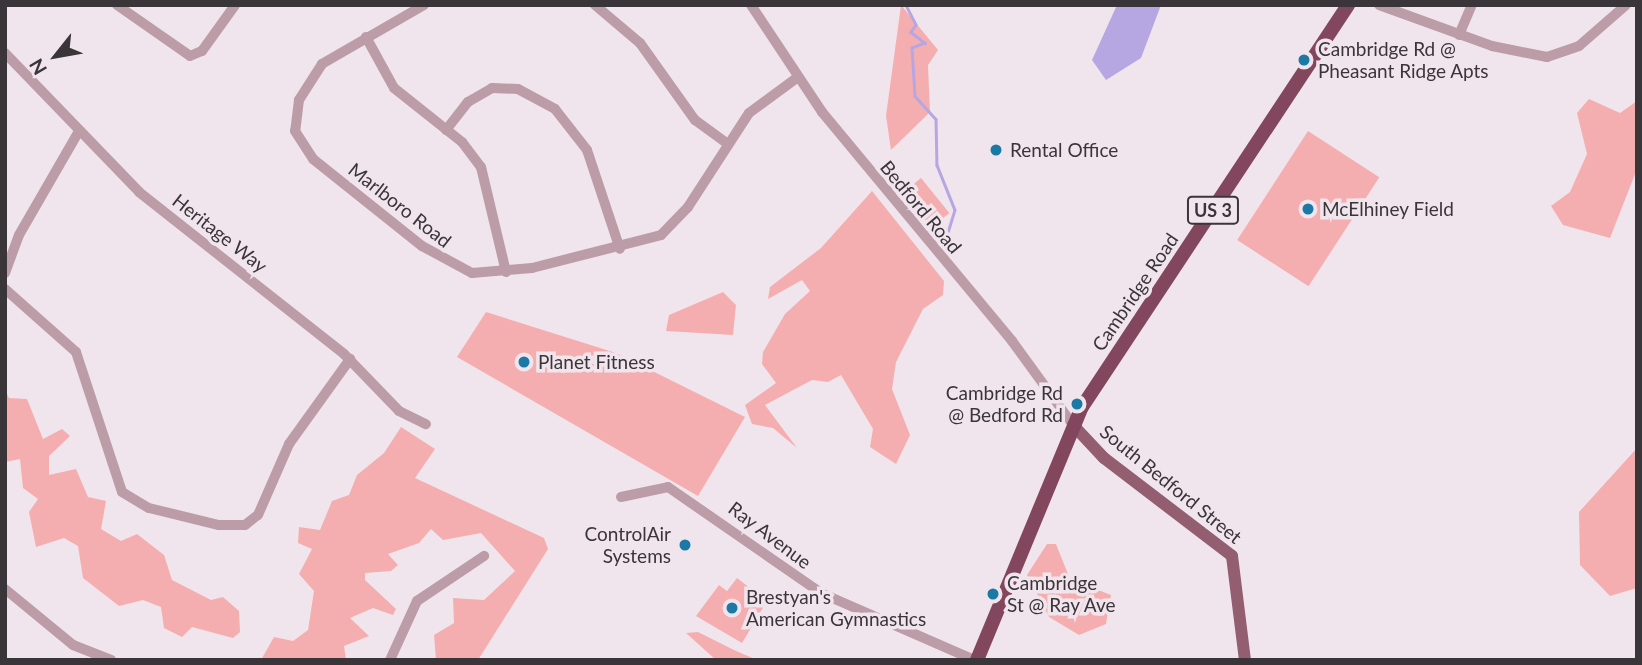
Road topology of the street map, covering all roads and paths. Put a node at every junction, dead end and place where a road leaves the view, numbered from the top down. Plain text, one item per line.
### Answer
1 (117, 5) edge
2 (235, 5) edge
3 (424, 5) edge
4 (595, 5) edge
5 (616, 5) edge
6 (751, 5) edge
7 (1348, 5) edge
8 (1379, 5) edge
9 (1472, 5) edge
10 (1626, 5) edge
11 (608, 15) junction
12 (1459, 35) junction
13 (366, 37) junction
14 (5, 53) edge
15 (798, 77) junction
16 (446, 130) junction
17 (78, 133) junction
18 (727, 143) junction
19 (620, 249) junction
20 (506, 272) junction
21 (5, 273) edge
22 (5, 289) edge
23 (350, 359) junction
24 (426, 424) dead end
25 (1073, 425) junction
26 (621, 497) dead end
27 (484, 556) dead end
28 (5, 589) edge
29 (111, 660) edge
30 (390, 660) edge
31 (976, 660) edge
32 (1245, 660) edge

1 - 2 street
3 - 13 street, Marlboro Road
4 - 11 street
5 - 11 street
6 - 15 street, Bedford Road
7 - 25 highway, Cambridge Road / US 3
8 - 12 street
9 - 12 street
10 - 12 street
11 - 18 street
13 - 16 street
13 - 20 street, Marlboro Road
14 - 17 street, Heritage Way
15 - 18 street, Marlboro Road
15 - 25 street, Bedford Road
16 - 19 street
16 - 20 street
17 - 21 street
17 - 23 street, Heritage Way
18 - 19 street, Marlboro Road
19 - 20 street, Marlboro Road
22 - 23 street
23 - 24 street, Heritage Way
25 - 31 highway, Cambridge Road / US 3
25 - 32 main road, South Bedford Street
26 - 31 street, Ray Avenue
27 - 30 street
28 - 29 street

